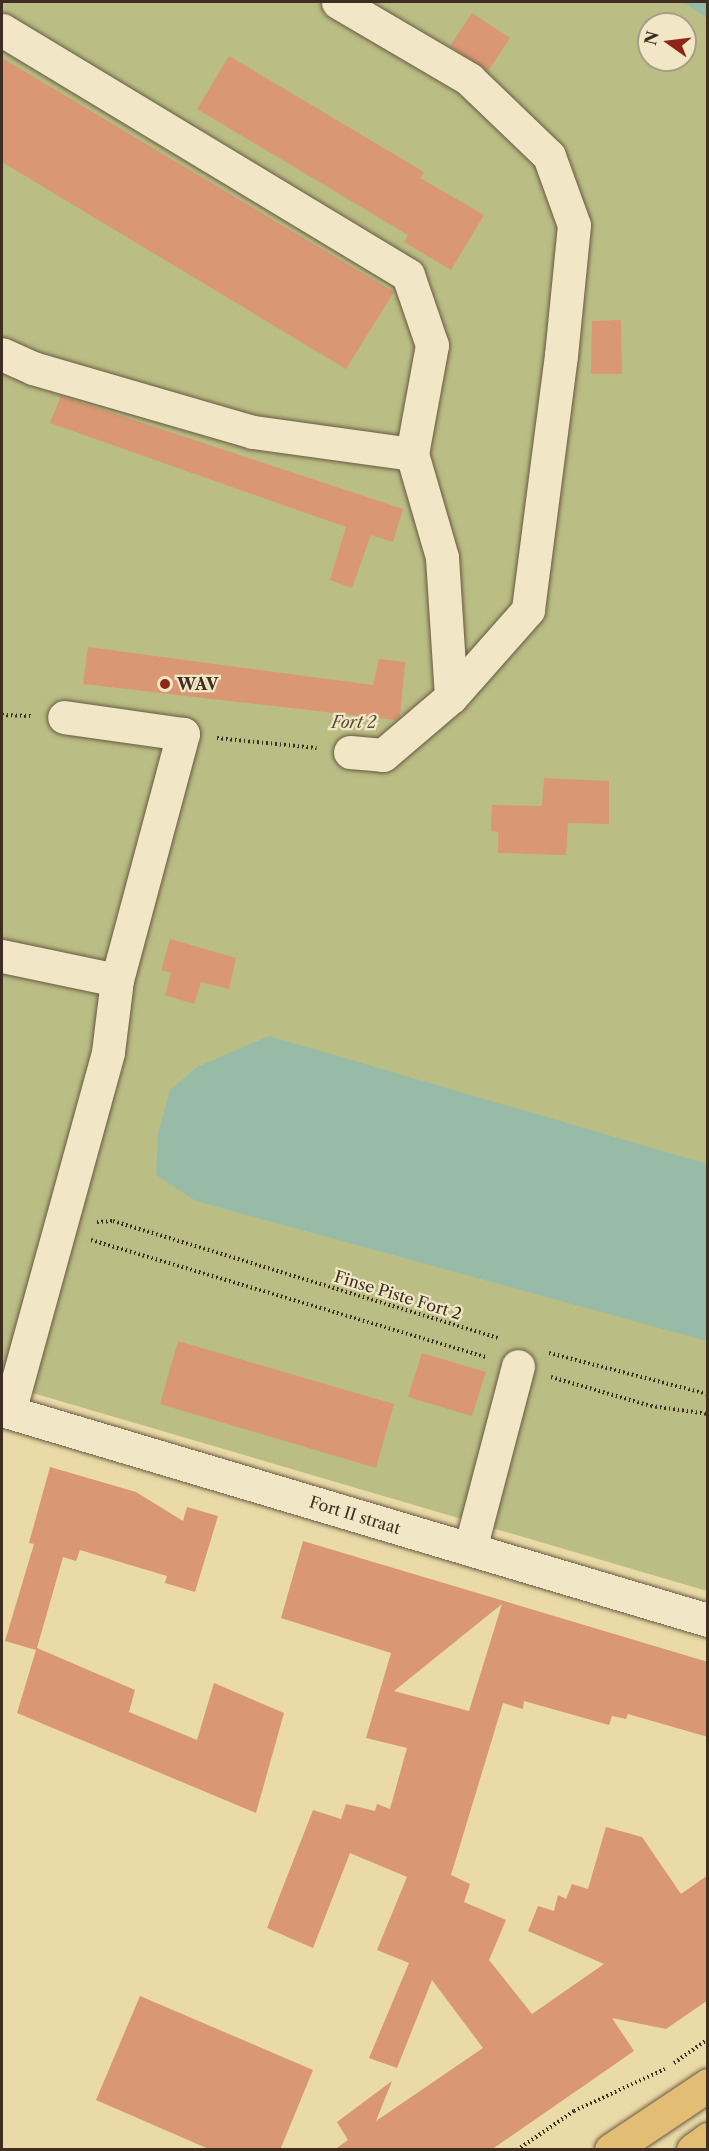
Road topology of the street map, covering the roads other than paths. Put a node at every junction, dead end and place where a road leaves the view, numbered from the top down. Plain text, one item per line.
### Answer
1 (338, 2) edge
2 (2, 30) edge
3 (2, 354) edge
4 (412, 454) junction
5 (451, 697) junction
6 (64, 717) dead end
7 (350, 752) road end
8 (2, 956) edge
9 (117, 980) junction
10 (532, 1359) road end
11 (5, 1411) edge
12 (470, 1549) junction
13 (708, 1620) edge
14 (708, 2085) edge
15 (708, 2139) edge
16 (611, 2150) edge
17 (693, 2150) edge

1 - 5 street
2 - 4 street
3 - 4 street
4 - 5 street
5 - 7 street
6 - 9 street
8 - 9 street
9 - 11 street
10 - 12 street
11 - 12 street, Fort II straat
12 - 13 street, Fort II straat
14 - 16 main road
15 - 17 main road

